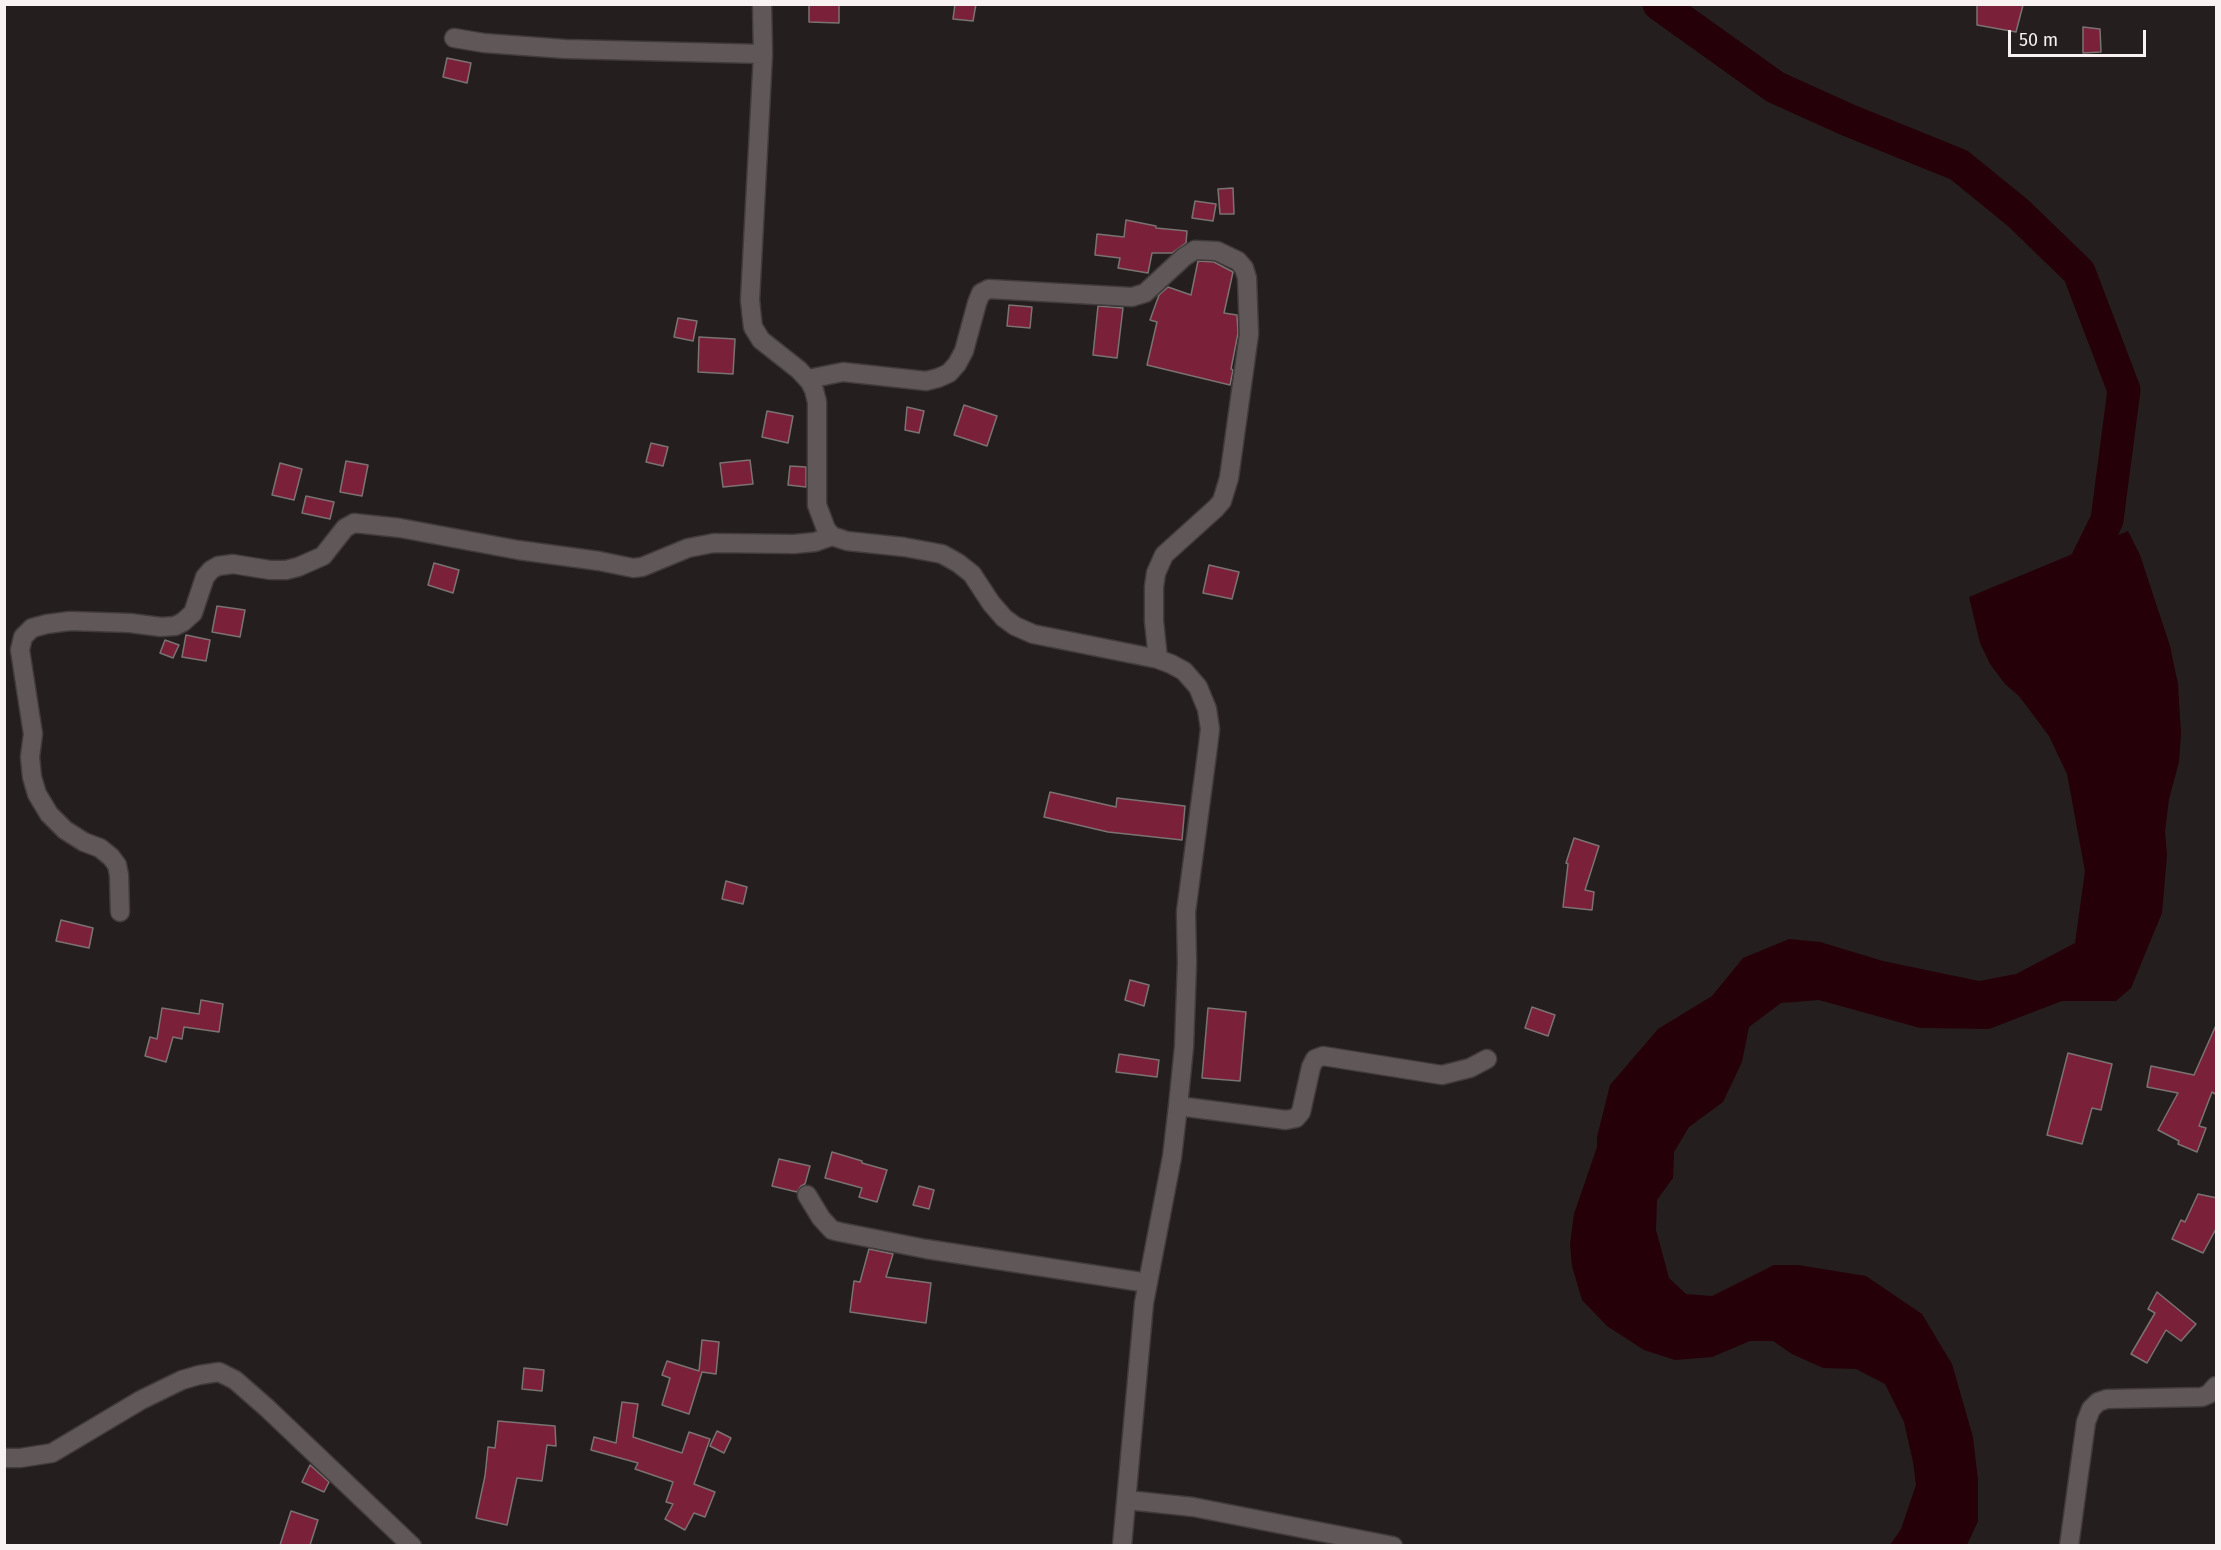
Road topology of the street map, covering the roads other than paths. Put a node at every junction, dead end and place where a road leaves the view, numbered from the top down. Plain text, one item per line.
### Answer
1 (762, 4) edge
2 (454, 38) dead end
3 (763, 54) junction
4 (808, 379) junction
5 (832, 536) junction
6 (1158, 659) junction
7 (120, 912) dead end
8 (1487, 1059) dead end
9 (1178, 1106) junction
10 (807, 1194) dead end
11 (1148, 1283) junction
12 (2217, 1386) edge
13 (4, 1458) edge
14 (1126, 1500) junction
15 (412, 1545) edge
16 (1122, 1545) edge
17 (1393, 1545) edge
18 (2069, 1545) edge

1 - 3 street
2 - 3 street
3 - 4 street
4 - 5 street
4 - 6 street
5 - 6 street
5 - 7 street
6 - 9 street
8 - 9 street
9 - 11 street
10 - 11 street
11 - 14 street
12 - 18 street
13 - 15 street
14 - 16 street
14 - 17 street

